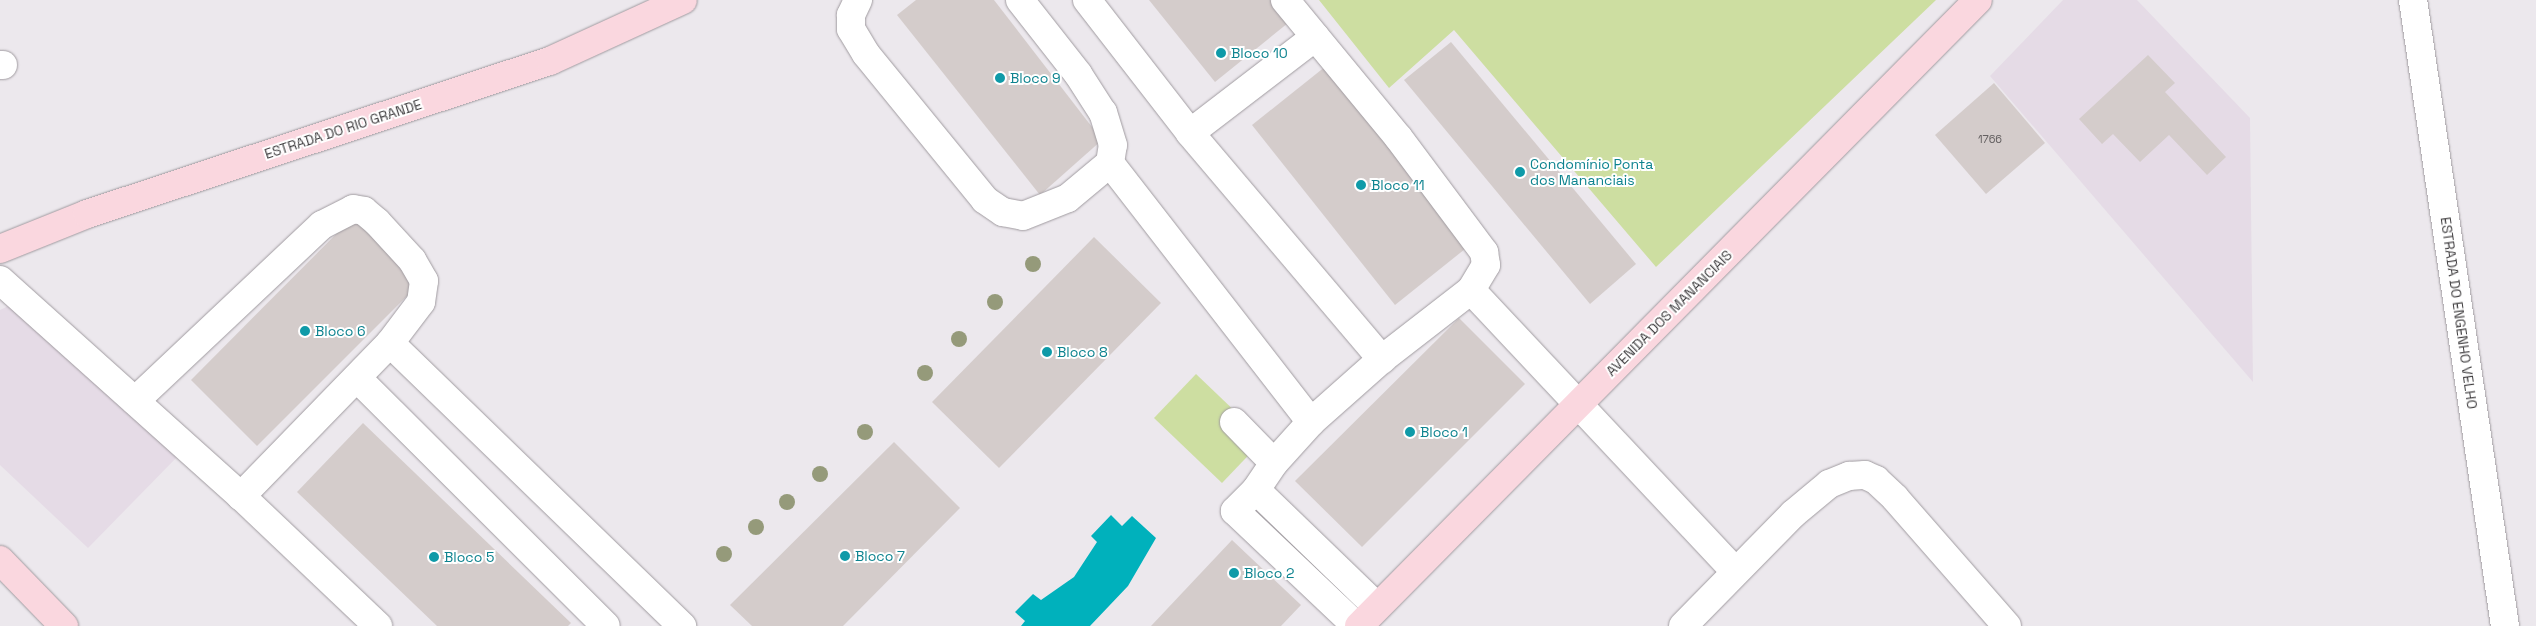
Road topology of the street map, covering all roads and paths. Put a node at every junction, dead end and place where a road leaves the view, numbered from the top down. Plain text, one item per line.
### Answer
1 (683, 0) edge
2 (858, 0) edge
3 (1020, 0) edge
4 (1087, 0) edge
5 (1285, 0) edge
6 (1978, 0) edge
7 (2413, 0) edge
8 (1316, 37) junction
9 (1190, 133) junction
10 (1110, 163) junction
11 (0, 249) edge
12 (0, 280) edge
13 (1471, 290) junction
14 (390, 343) junction
15 (1382, 359) junction
16 (357, 378) junction
17 (134, 401) junction
18 (1580, 404) junction
19 (1234, 422) dead end
20 (1311, 422) junction
21 (1274, 463) junction
22 (1256, 490) junction
23 (240, 496) junction
24 (0, 560) edge
25 (1735, 571) junction
26 (1364, 620) edge
27 (64, 626) edge
28 (378, 626) edge
29 (606, 626) edge
30 (682, 626) edge
31 (1683, 626) edge
32 (2007, 626) edge
33 (2505, 626) edge

1 - 11 main road, ESTRADA DO RIO GRANDE
2 - 10 street
3 - 10 street
4 - 9 street
5 - 8 street
6 - 18 main road, AVENIDA DOS MANANCIAIS
7 - 33 street, ESTRADA DO ENGENHO VELHO
8 - 9 street
8 - 13 street
9 - 15 street
10 - 20 street
12 - 17 street
13 - 15 street
13 - 18 street
14 - 16 street
14 - 17 street
14 - 30 street
15 - 20 street
16 - 23 street
16 - 29 street
17 - 23 street
18 - 25 street
18 - 26 main road, AVENIDA DOS MANANCIAIS
19 - 21 street
20 - 21 street
21 - 22 street
22 - 26 street
22 - 26 street
23 - 28 street
24 - 27 main road
25 - 31 street
25 - 32 street

